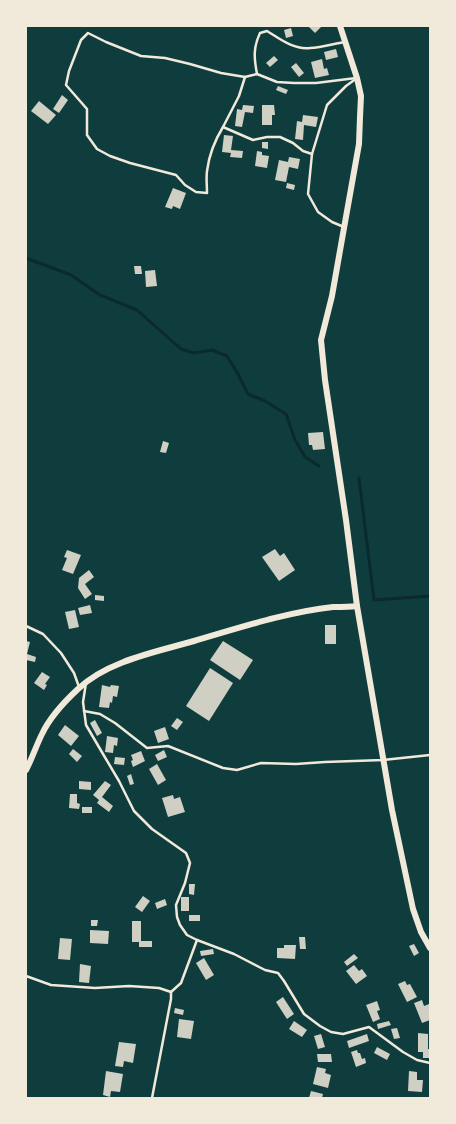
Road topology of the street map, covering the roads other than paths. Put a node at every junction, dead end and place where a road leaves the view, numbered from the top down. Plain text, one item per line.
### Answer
1 (340, 26) edge
2 (345, 41) junction
3 (257, 74) junction
4 (246, 77) junction
5 (357, 78) junction
6 (223, 127) junction
7 (312, 154) junction
8 (344, 228) junction
9 (357, 606) junction
10 (26, 626) edge
11 (87, 682) junction
12 (79, 688) junction
13 (84, 711) junction
14 (430, 755) edge
15 (383, 760) junction
16 (26, 770) edge
17 (197, 940) junction
18 (430, 948) edge
19 (26, 976) edge
20 (171, 992) junction
21 (430, 1063) edge
22 (152, 1098) edge

1 - 2 street
2 - 3 lane
2 - 5 street
3 - 4 lane
3 - 5 lane
4 - 6 lane
4 - 6 lane
5 - 7 lane
5 - 8 street
6 - 7 lane
7 - 8 lane
8 - 9 street
9 - 11 street
9 - 15 street
10 - 12 lane
11 - 12 street
11 - 13 lane
12 - 16 street
13 - 15 lane
13 - 17 lane
14 - 15 lane
15 - 18 street
17 - 20 lane
17 - 21 lane
19 - 20 lane
20 - 22 lane

